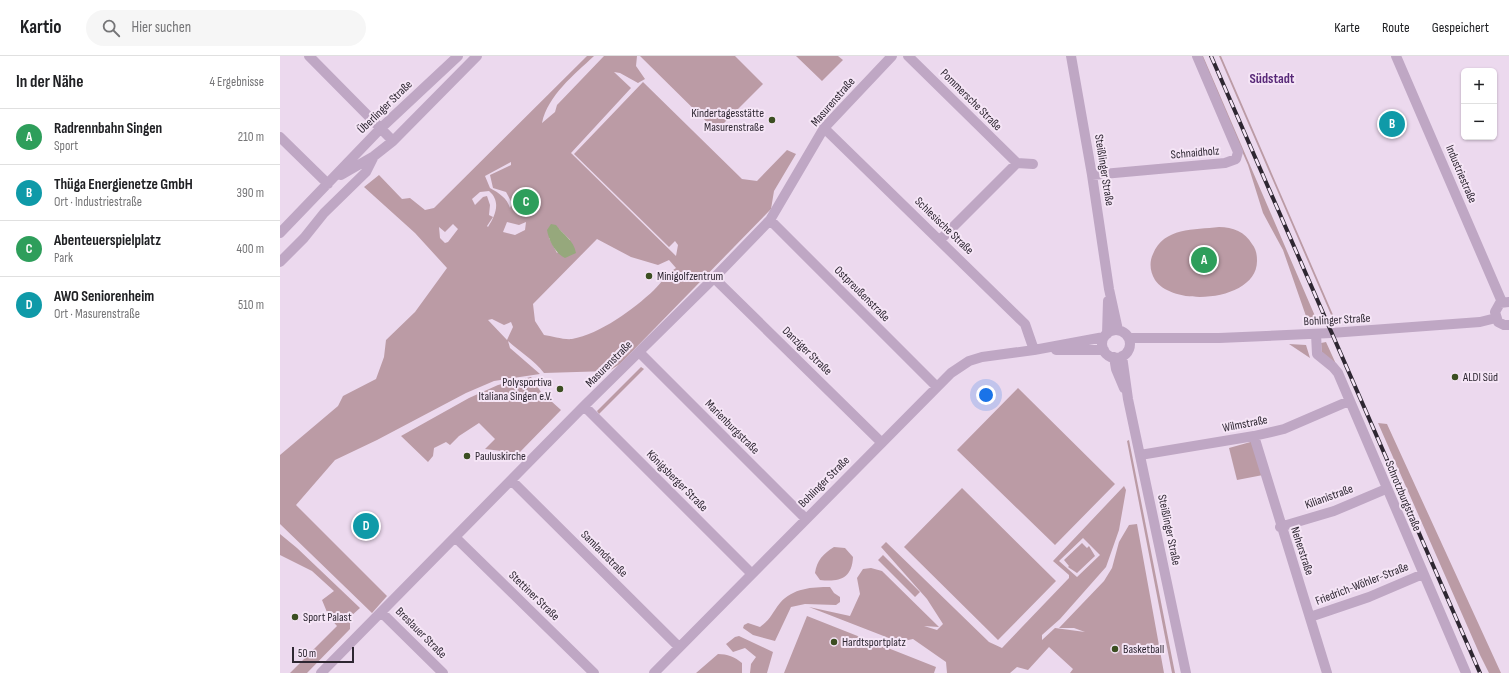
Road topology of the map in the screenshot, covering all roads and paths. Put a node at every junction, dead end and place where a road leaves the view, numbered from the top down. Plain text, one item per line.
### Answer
1 (309, 56) edge
2 (458, 56) edge
3 (477, 56) edge
4 (892, 56) edge
5 (908, 56) edge
6 (1071, 56) edge
7 (1197, 56) edge
8 (1396, 56) edge
9 (468, 65) junction
10 (381, 128) junction
11 (824, 128) junction
12 (280, 137) edge
13 (393, 141) junction
14 (374, 156) junction
15 (1017, 164) junction
16 (1032, 164) dead end
17 (1092, 175) junction
18 (331, 182) junction
19 (770, 220) junction
20 (280, 233) edge
21 (940, 240) junction
22 (282, 255) edge
23 (714, 278) junction
24 (1109, 289) junction
25 (1505, 302) edge
26 (1496, 318) junction
27 (1509, 325) edge
28 (1118, 330) junction
29 (1316, 334) junction
30 (1105, 335) junction
31 (1129, 343) junction
32 (1034, 350) junction
33 (1104, 350) junction
34 (639, 352) junction
35 (1118, 357) junction
36 (936, 386) junction
37 (1349, 401) junction
38 (584, 406) junction
39 (1254, 436) junction
40 (882, 442) junction
41 (1140, 455) junction
42 (511, 480) junction
43 (1386, 488) junction
44 (806, 519) junction
45 (1280, 526) junction
46 (456, 537) junction
47 (752, 574) junction
48 (1423, 574) junction
49 (381, 612) junction
50 (1310, 617) junction
51 (679, 647) junction
52 (1185, 671) edge
53 (321, 673) edge
54 (442, 673) edge
55 (594, 673) edge
56 (654, 673) edge
57 (1327, 673) edge
58 (1466, 673) edge

1 - 10 street
2 - 9 street
2 - 10 street, Überlinger Straße
3 - 9 street, Überlinger Straße
4 - 11 street, Masurenstraße
5 - 15 street, Pommersche Straße
6 - 17 street, Steißlinger Straße
7 - 17 street, Schnaidholz
8 - 25 street, Industriestraße
9 - 13 street, Überlinger Straße
10 - 13 street
10 - 18 street, Überlinger Straße
11 - 19 street, Masurenstraße
11 - 21 street, Schlesische Straße
12 - 18 street
13 - 14 street, Überlinger Straße
14 - 18 street, Überlinger Straße
14 - 22 street, Überlinger Straße
15 - 16 street
15 - 21 street
17 - 24 street, Steißlinger Straße
18 - 20 street, Überlinger Straße
19 - 23 street, Masurenstraße
19 - 36 street, Ostpreußenstraße
21 - 32 street, Schlesische Straße
23 - 34 street, Masurenstraße
23 - 40 street, Danziger Straße
24 - 28 street, Steißlinger Straße
24 - 30 street, Steißlinger Straße
25 - 26 street
26 - 27 street
26 - 29 street, Bohlinger Straße
28 - 30 street
28 - 31 street
29 - 31 street, Bohlinger Straße
29 - 37 street, Schrotzburgstraße
30 - 32 street, Bohlinger Straße
30 - 33 street, Steißlinger Straße
31 - 35 street
32 - 33 street, Bohlinger Straße
32 - 36 street, Bohlinger Straße
33 - 35 street
34 - 38 street, Masurenstraße
34 - 44 street, Marienburgstraße
35 - 41 street, Steißlinger Straße
36 - 40 street, Bohlinger Straße
37 - 39 street, Wilmstraße
37 - 43 street, Schrotzburgstraße
38 - 42 street, Masurenstraße
38 - 47 street, Königsberger Straße
39 - 41 street, Wilmstraße
39 - 45 street, Neherstraße
40 - 44 street, Bohlinger Straße
41 - 52 street, Steißlinger Straße
42 - 46 street, Masurenstraße
42 - 51 street, Samlandstraße
43 - 45 street, Kilianistraße
43 - 48 street, Schrotzburgstraße
44 - 47 street, Bohlinger Straße
45 - 50 street, Neherstraße
46 - 49 street, Masurenstraße
46 - 55 street, Stettiner Straße
47 - 51 street, Bohlinger Straße
48 - 50 street, Friedrich-Wöhler-Straße
48 - 58 street, Schrotzburgstraße
49 - 53 street, Masurenstraße
49 - 54 street, Breslauer Straße
50 - 57 street, Neherstraße
51 - 56 street, Bohlinger Straße

